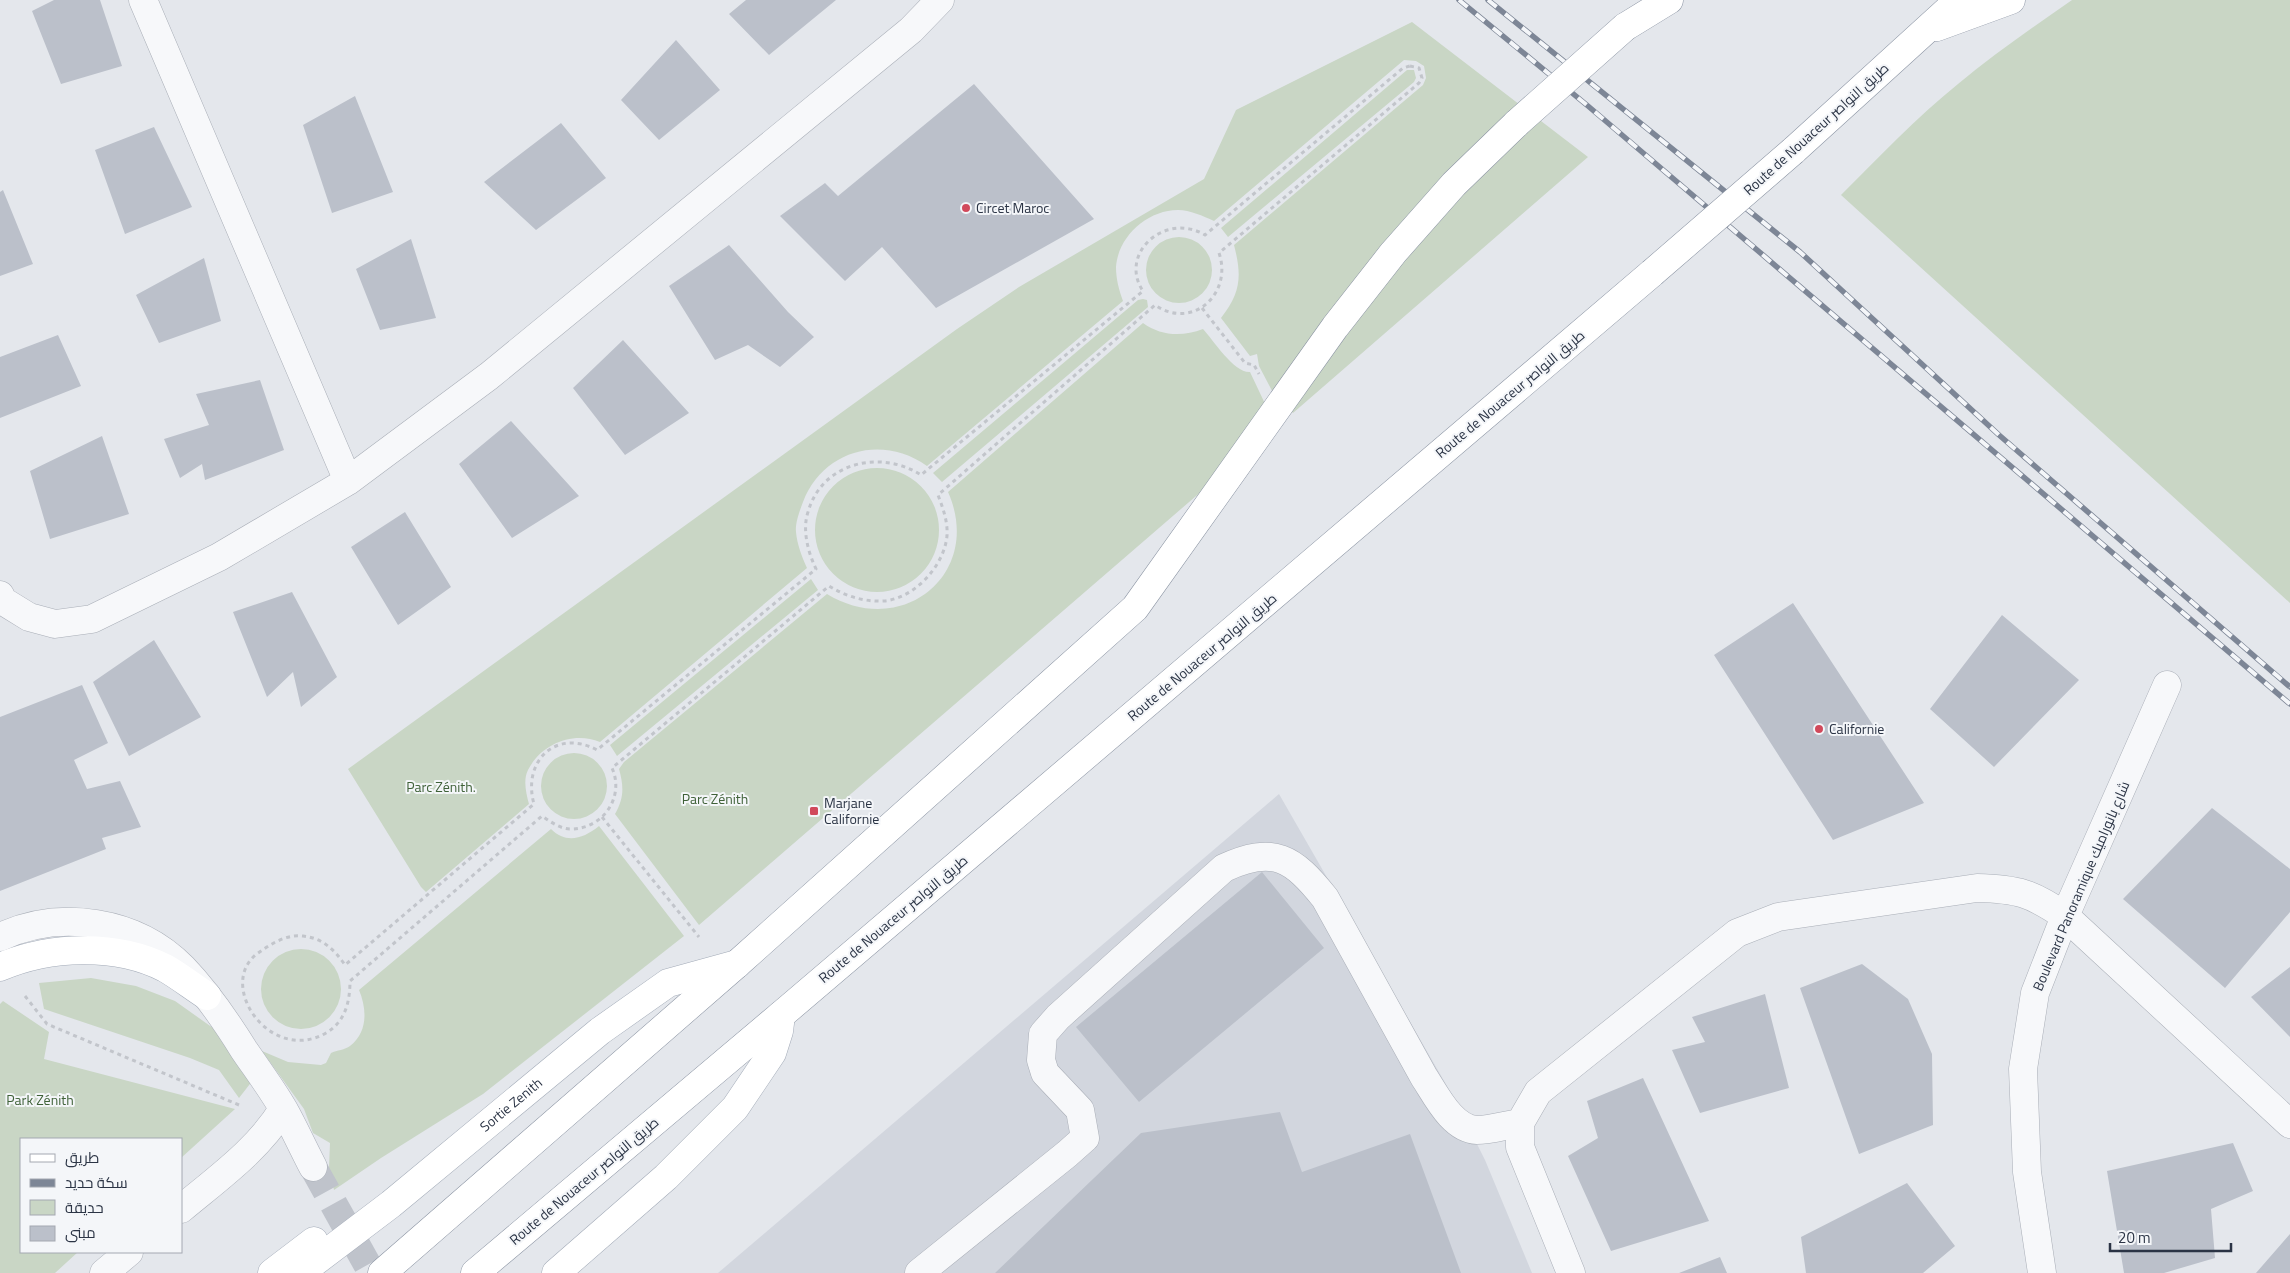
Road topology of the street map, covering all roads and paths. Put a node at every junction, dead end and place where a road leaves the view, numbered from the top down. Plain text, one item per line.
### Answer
1 (144, 0) edge
2 (940, 0) edge
3 (1652, 0) edge
4 (1668, 0) edge
5 (1959, 0) edge
6 (2011, 0) edge
7 (1625, 28) junction
8 (1921, 32) junction
9 (1202, 308) junction
10 (1262, 381) dead end
11 (348, 481) junction
12 (0, 595) edge
13 (2167, 685) dead end
14 (602, 817) junction
15 (2065, 916) junction
16 (688, 922) dead end
17 (0, 937) edge
18 (737, 964) junction
19 (0, 967) edge
20 (206, 996) junction
21 (781, 1015) junction
22 (277, 1119) junction
23 (1520, 1123) junction
24 (2290, 1124) edge
25 (313, 1167) tunnel mouth
26 (391, 1204) junction
27 (182, 1207) edge
28 (128, 1253) edge
29 (104, 1273) edge
30 (272, 1273) edge
31 (300, 1273) edge
32 (382, 1273) edge
33 (475, 1273) edge
34 (556, 1273) edge
35 (919, 1273) edge
36 (1572, 1273) edge
37 (2042, 1273) edge

1 - 11 street
2 - 11 street
3 - 7 main road
4 - 7 main road
5 - 8 main road, Route de Nouaceur طريق النواصر
6 - 8 main road
7 - 18 main road, bridge
8 - 21 main road, Route de Nouaceur طريق النواصر, bridge
9 - 10 path
9 - 14 path
9 - 14 path
11 - 12 street
13 - 15 street, Boulevard Panoramique شارع بانوراميك
14 - 16 path
15 - 23 street
15 - 24 street
15 - 37 street, Boulevard Panoramique شارع بانوراميك
17 - 20 street
18 - 26 main road, Sortie Zenith
18 - 32 main road
19 - 20 main road
19 - 22 path
20 - 22 street
21 - 33 main road, Route de Nouaceur طريق النواصر
21 - 34 main road
22 - 25 street
22 - 27 street
23 - 35 street
23 - 36 street
26 - 30 main road
26 - 31 main road, Sortie Zenith
28 - 29 street

